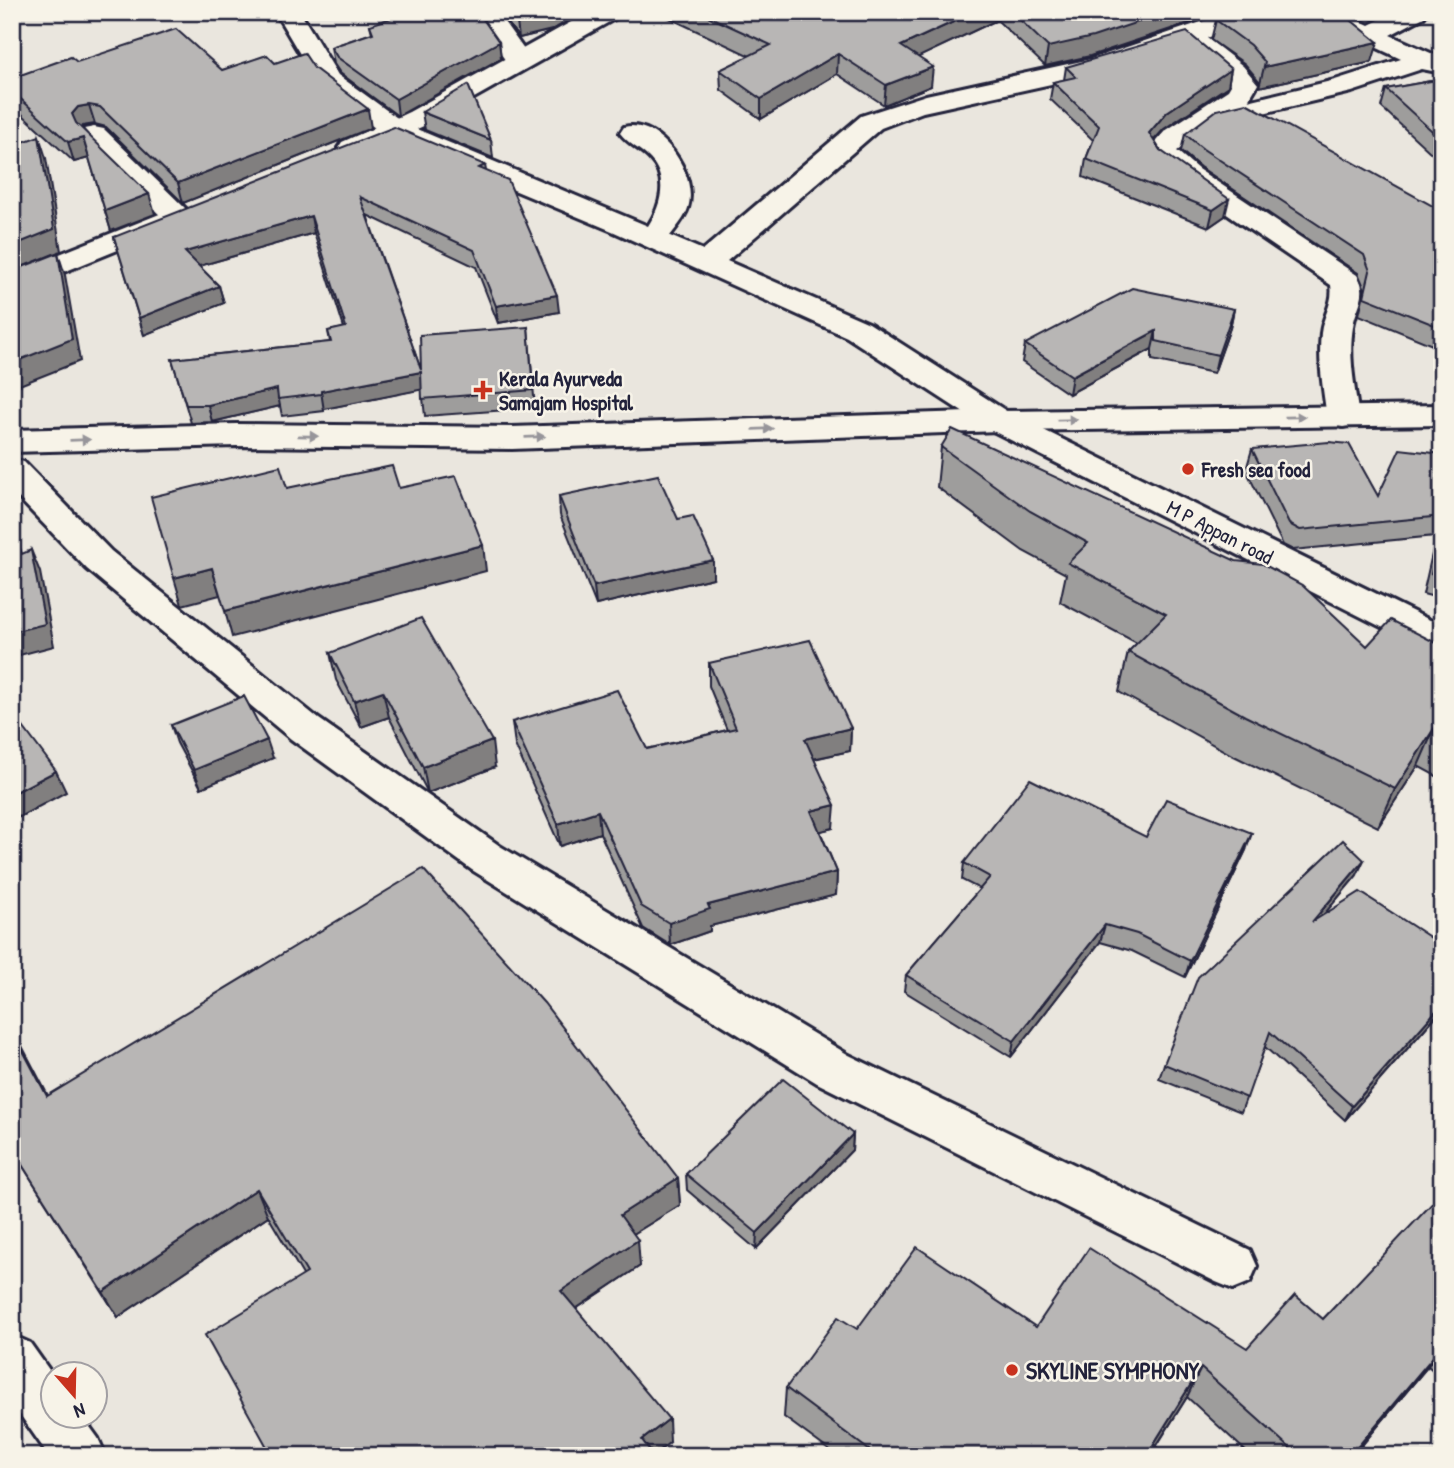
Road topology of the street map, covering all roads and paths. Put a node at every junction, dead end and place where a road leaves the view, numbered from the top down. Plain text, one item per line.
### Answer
1 (287, 12) edge
2 (484, 12) edge
3 (609, 12) edge
4 (1255, 12) edge
5 (1415, 12) edge
6 (1321, 13) edge
7 (1371, 34) junction
8 (1188, 37) junction
9 (519, 61) junction
10 (1433, 64) edge
11 (1202, 120) junction
12 (397, 131) junction
13 (634, 133) dead end
14 (94, 135) edge
15 (323, 159) edge
16 (653, 239) junction
17 (706, 263) junction
18 (12, 284) edge
19 (1442, 415) edge
20 (1343, 417) junction
21 (999, 421) junction
22 (12, 441) edge
23 (12, 470) edge
24 (1442, 642) edge
25 (1233, 1266) dead end
26 (12, 1360) edge
27 (80, 1456) edge

1 - 12 street, M P Appan road
2 - 9 street
3 - 9 street
4 - 8 street
5 - 7 street
6 - 7 street
7 - 10 street
8 - 11 street
8 - 17 street
9 - 12 street
10 - 11 street
11 - 20 street
12 - 15 street
12 - 16 street, M P Appan road
13 - 16 street
14 - 18 street
16 - 17 street, M P Appan road
17 - 21 street, M P Appan road
19 - 20 street
21 -> 20 street
22 -> 21 street
21 - 24 street, M P Appan road
23 - 25 street
26 - 27 street

